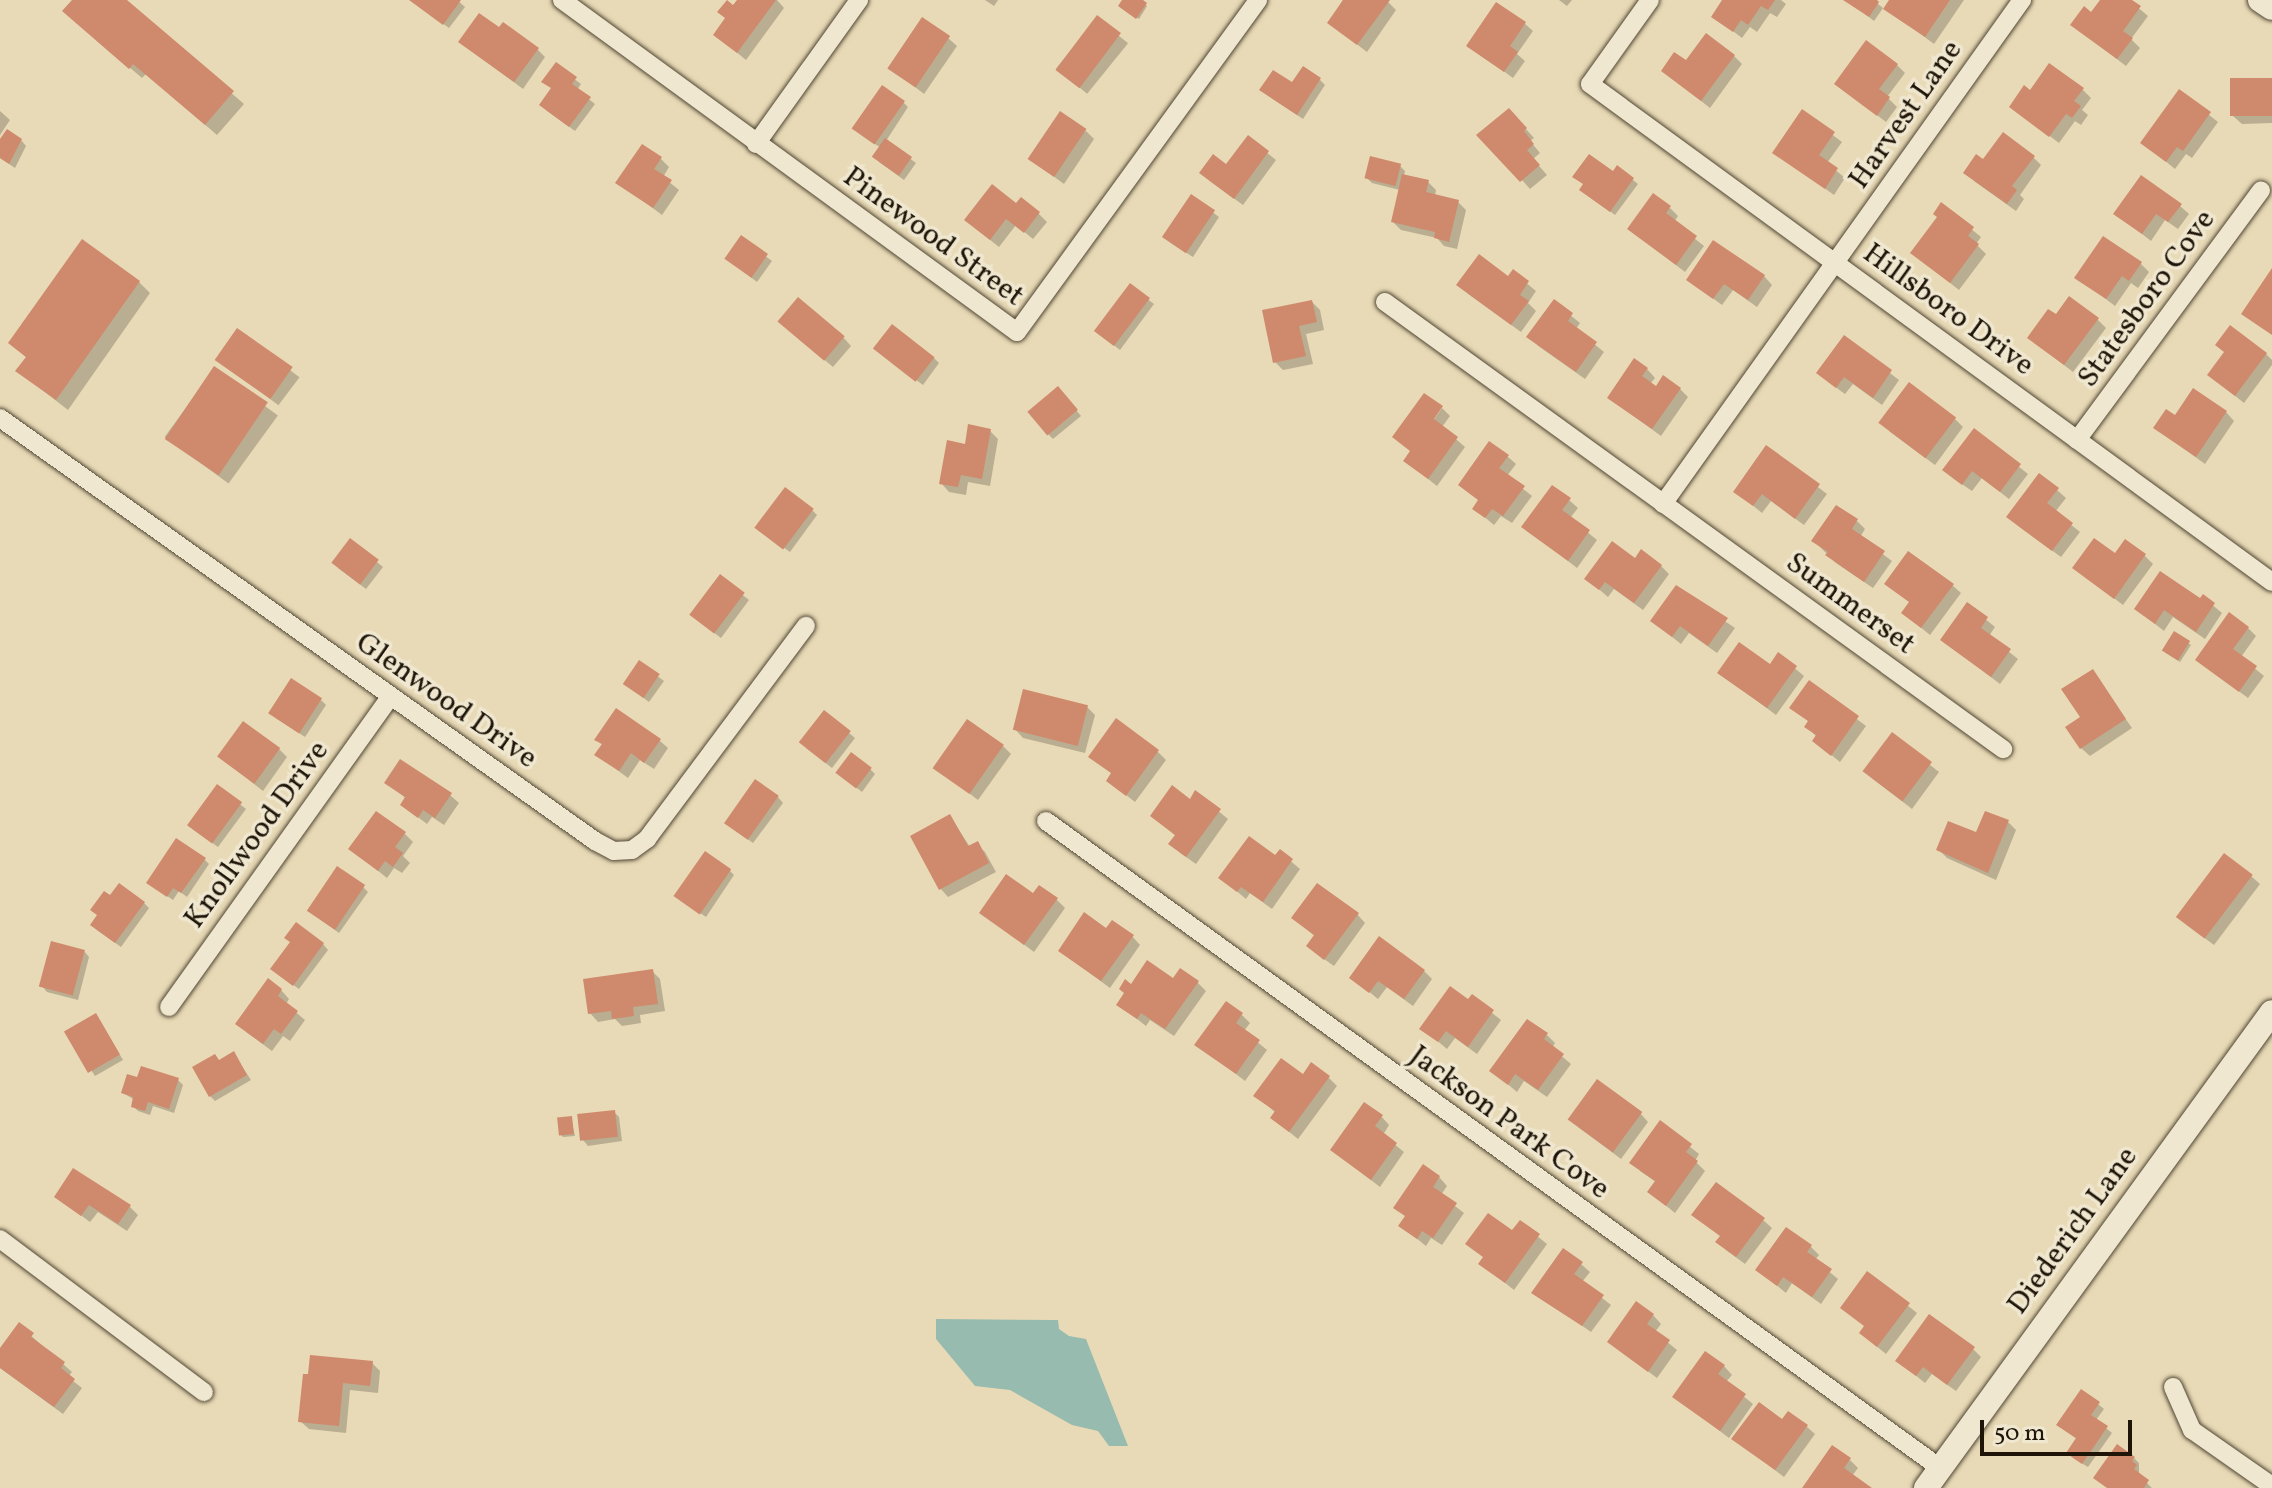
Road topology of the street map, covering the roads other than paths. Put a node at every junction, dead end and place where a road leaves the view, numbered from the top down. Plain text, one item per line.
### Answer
1 (562, 0) edge
2 (859, 0) edge
3 (1258, 0) edge
4 (1650, 0) edge
5 (2022, 0) edge
6 (2260, 0) edge
7 (2272, 8) edge
8 (756, 144) junction
9 (2261, 190) dead end
10 (1836, 263) junction
11 (1385, 302) dead end
12 (0, 418) edge
13 (2077, 440) junction
14 (1663, 504) junction
15 (2272, 582) edge
16 (806, 626) dead end
17 (390, 697) junction
18 (2003, 749) dead end
19 (1046, 821) dead end
20 (169, 1007) dead end
21 (2272, 1012) edge
22 (0, 1239) edge
23 (2173, 1387) dead end
24 (204, 1392) dead end
25 (1933, 1478) edge
26 (2272, 1486) edge

1 - 8 street, Pinewood Street
2 - 8 street
3 - 8 street, Pinewood Street
4 - 10 street, Hillsboro Drive
5 - 10 street, Harvest Lane
6 - 7 street
9 - 13 street, Statesboro Cove
10 - 13 street, Hillsboro Drive
10 - 14 street
11 - 14 street, Summerset
12 - 17 street, Glenwood Drive
13 - 15 street, Hillsboro Drive
14 - 18 street, Summerset
16 - 17 street, Glenwood Drive
17 - 20 street, Knollwood Drive
19 - 25 street, Jackson Park Cove
21 - 25 street, Diederich Lane
22 - 24 street
23 - 26 street

